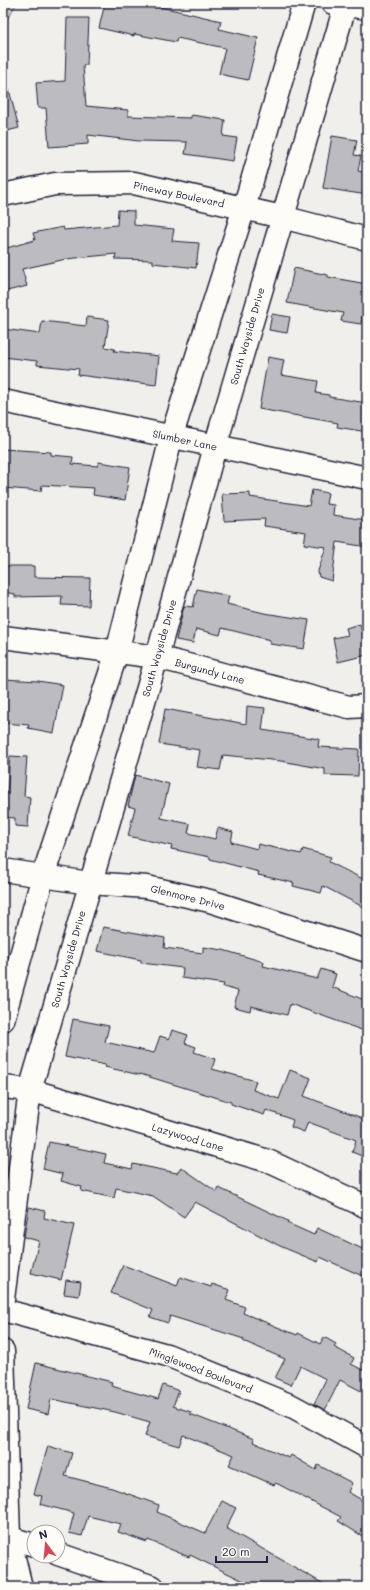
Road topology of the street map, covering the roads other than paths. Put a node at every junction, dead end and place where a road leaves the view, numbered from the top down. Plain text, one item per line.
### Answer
1 (304, 3) edge
2 (342, 4) edge
3 (367, 8) edge
4 (3, 195) edge
5 (244, 208) junction
6 (282, 217) junction
7 (367, 239) edge
8 (3, 401) edge
9 (171, 438) junction
10 (215, 447) junction
11 (367, 478) edge
12 (3, 637) edge
13 (117, 652) junction
14 (157, 657) junction
15 (367, 706) edge
16 (3, 870) edge
17 (43, 876) junction
18 (89, 883) junction
19 (367, 950) edge
20 (3, 1020) edge
21 (3, 1087) edge
22 (30, 1090) junction
23 (367, 1207) edge
24 (3, 1299) edge
25 (3, 1310) edge
26 (3, 1351) edge
27 (367, 1447) edge
28 (6, 1536) edge
29 (26, 1542) edge
30 (66, 1557) edge
31 (21, 1587) edge
32 (153, 1587) edge

1 - 5 main road
2 - 3 main road
2 - 6 main road, South Wayside Drive
4 - 5 main road, Pineway Boulevard
5 - 6 main road, Pineway Boulevard
5 - 9 main road
6 - 7 main road, Pineway Boulevard
6 - 10 main road, South Wayside Drive
8 - 9 main road, Slumber Lane
9 - 10 main road, Slumber Lane
9 - 13 main road
10 - 11 main road, Slumber Lane
10 - 14 main road, South Wayside Drive
12 - 13 main road, Burgundy Lane
13 - 14 main road, Burgundy Lane
13 - 17 main road
14 - 15 main road, Burgundy Lane
14 - 18 main road, South Wayside Drive
16 - 17 main road, Glenmore Drive
17 - 18 main road, Glenmore Drive
17 - 20 main road
18 - 19 main road, Glenmore Drive
18 - 22 main road, South Wayside Drive
21 - 22 main road, Lazywood Lane
22 - 23 main road, Lazywood Lane
22 - 24 main road, South Wayside Drive
25 - 27 main road, Minglewood Boulevard
26 - 28 main road
28 - 29 main road
28 - 31 main road
30 - 32 main road

